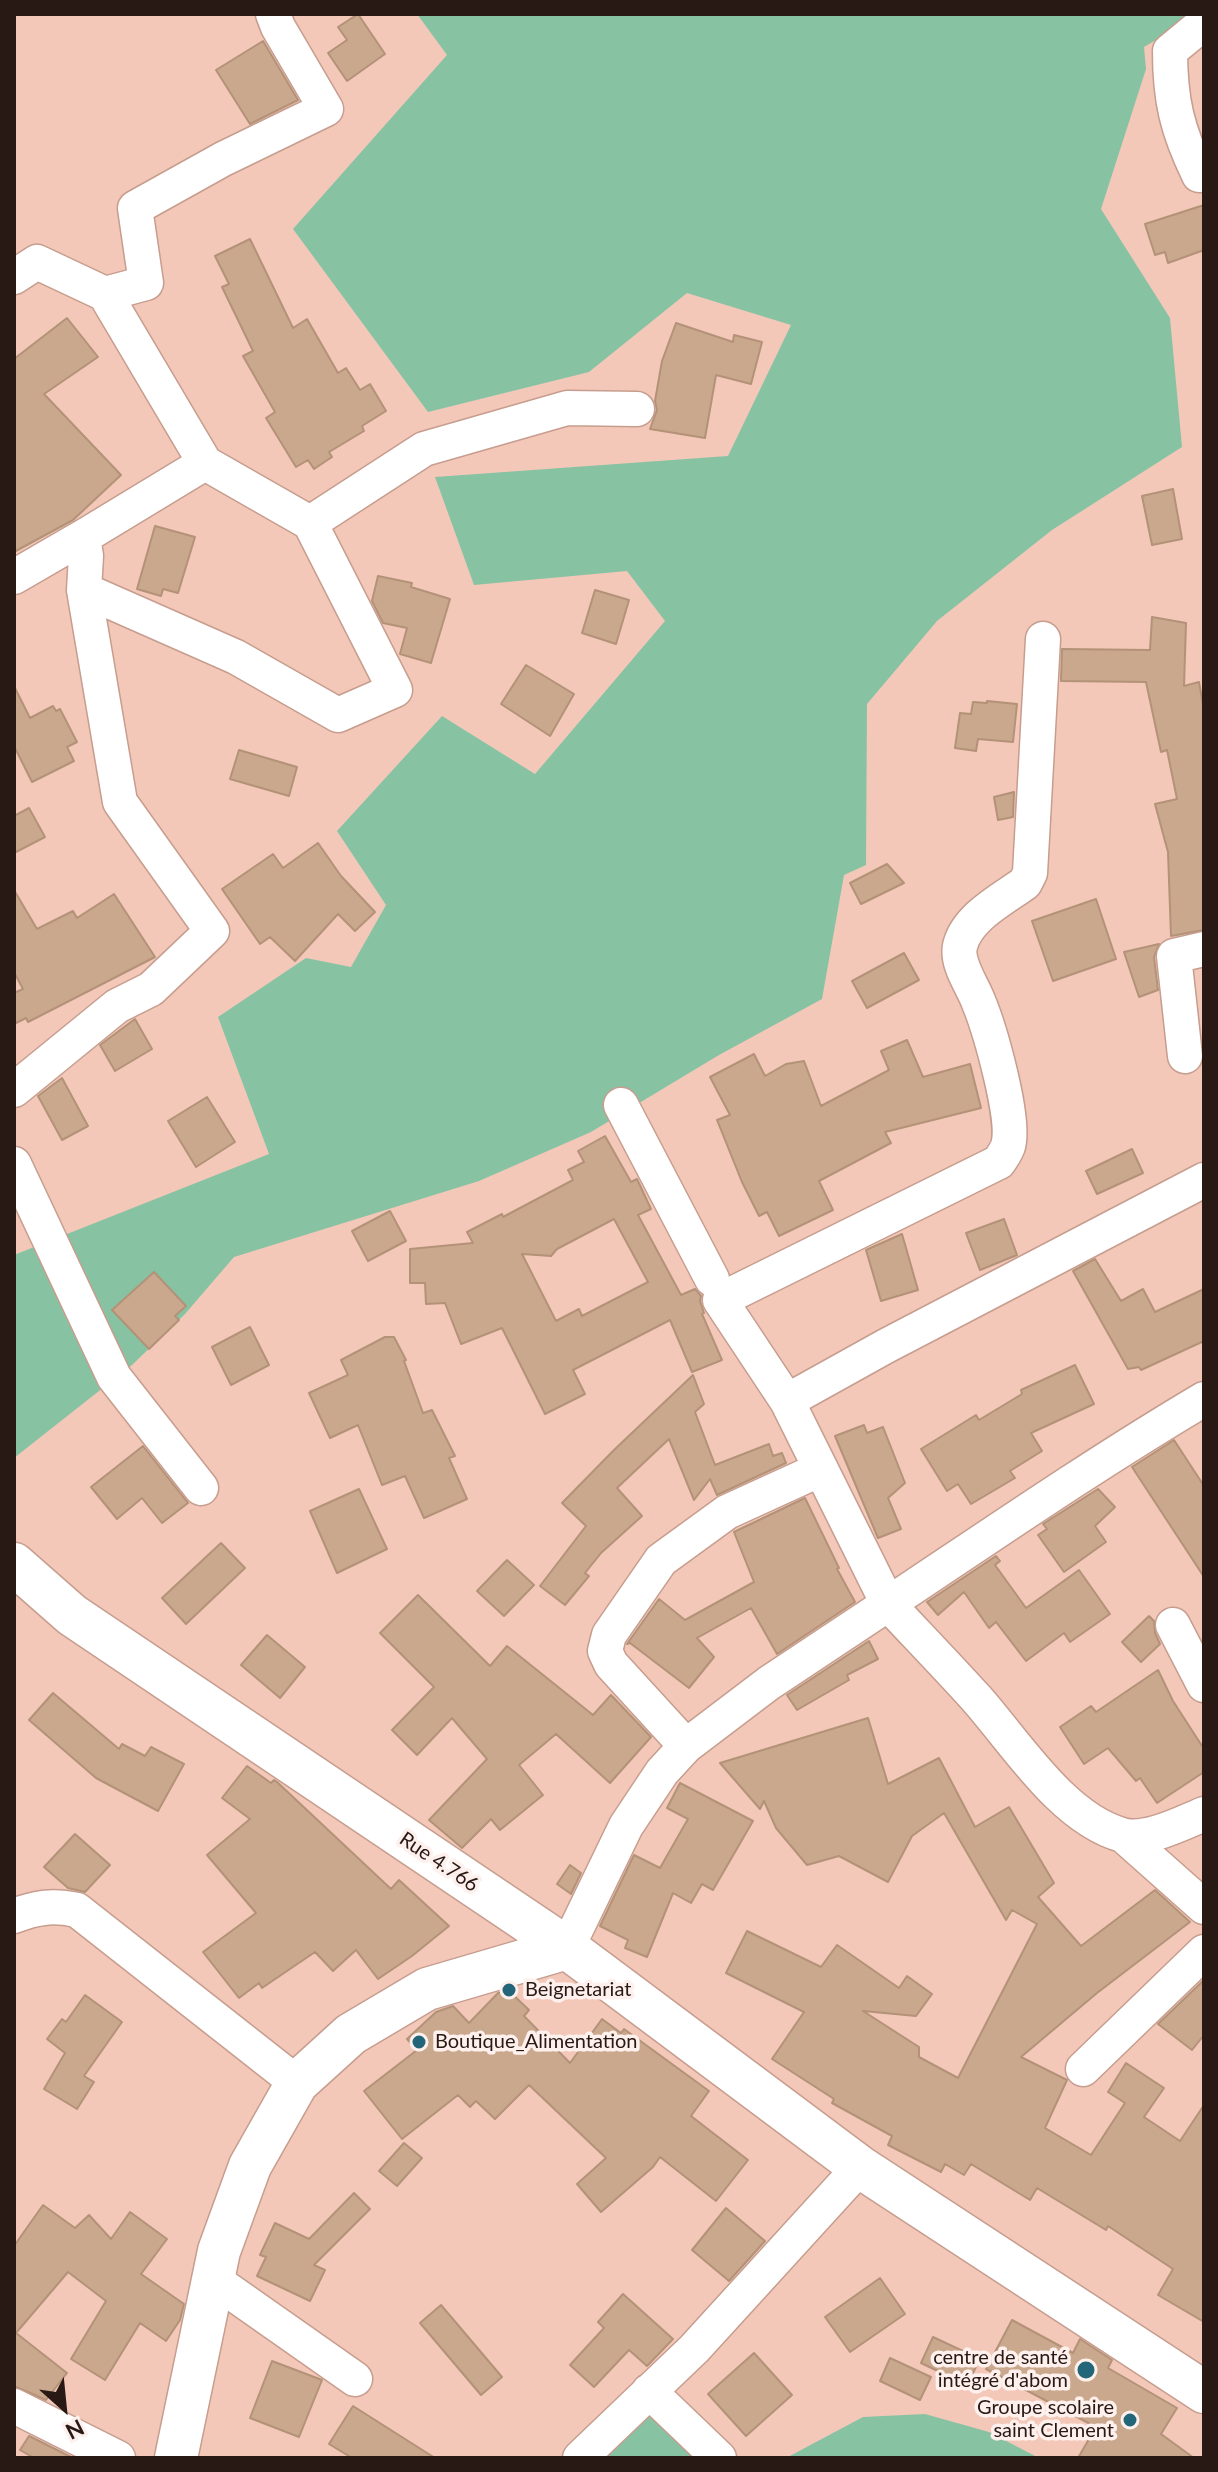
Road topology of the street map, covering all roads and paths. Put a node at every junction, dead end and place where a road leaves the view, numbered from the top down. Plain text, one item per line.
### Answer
1 (273, 14) edge
2 (1204, 23) edge
3 (1204, 174) edge
4 (14, 277) edge
5 (105, 294) junction
6 (637, 409) dead end
7 (205, 463) junction
8 (310, 523) junction
9 (83, 537) junction
10 (14, 577) edge
11 (84, 590) junction
12 (1043, 639) dead end
13 (1204, 949) edge
14 (1185, 1056) dead end
15 (18, 1076) edge
16 (621, 1105) dead end
17 (14, 1164) edge
18 (1204, 1180) edge
19 (712, 1279) dead end
20 (1204, 1399) edge
21 (787, 1401) junction
22 (821, 1469) junction
23 (201, 1488) dead end
24 (14, 1564) edge
25 (888, 1604) junction
26 (1173, 1625) dead end
27 (1204, 1685) edge
28 (686, 1746) junction
29 (1204, 1814) edge
30 (1124, 1836) junction
31 (1204, 1907) edge
32 (14, 1916) edge
33 (567, 1948) junction
34 (1204, 1952) edge
35 (1083, 2069) dead end
36 (297, 2083) junction
37 (860, 2167) junction
38 (214, 2280) junction
39 (355, 2379) dead end
40 (649, 2391) junction
41 (1204, 2392) edge
42 (14, 2406) edge
43 (118, 2458) edge
44 (176, 2458) edge
45 (580, 2458) edge
46 (719, 2458) edge

1 - 5 street
2 - 3 street
4 - 5 street
5 - 7 street
6 - 8 street
7 - 8 street
7 - 9 street
8 - 11 street
9 - 10 street
9 - 11 street
11 - 15 street
12 - 21 street
13 - 14 street
16 - 19 street
17 - 23 street
18 - 21 street
20 - 25 street
21 - 22 street
22 - 25 street
22 - 28 street
24 - 33 street, Rue 4.766
25 - 28 street
25 - 30 street
26 - 27 street
28 - 33 street
29 - 30 street
30 - 31 street
32 - 36 street
33 - 36 street
33 - 37 street, Rue 4.766
34 - 35 street
36 - 38 street
37 - 40 street
37 - 41 street, Rue 4.766
38 - 39 street
38 - 44 street
40 - 45 street
40 - 46 street
42 - 43 street

